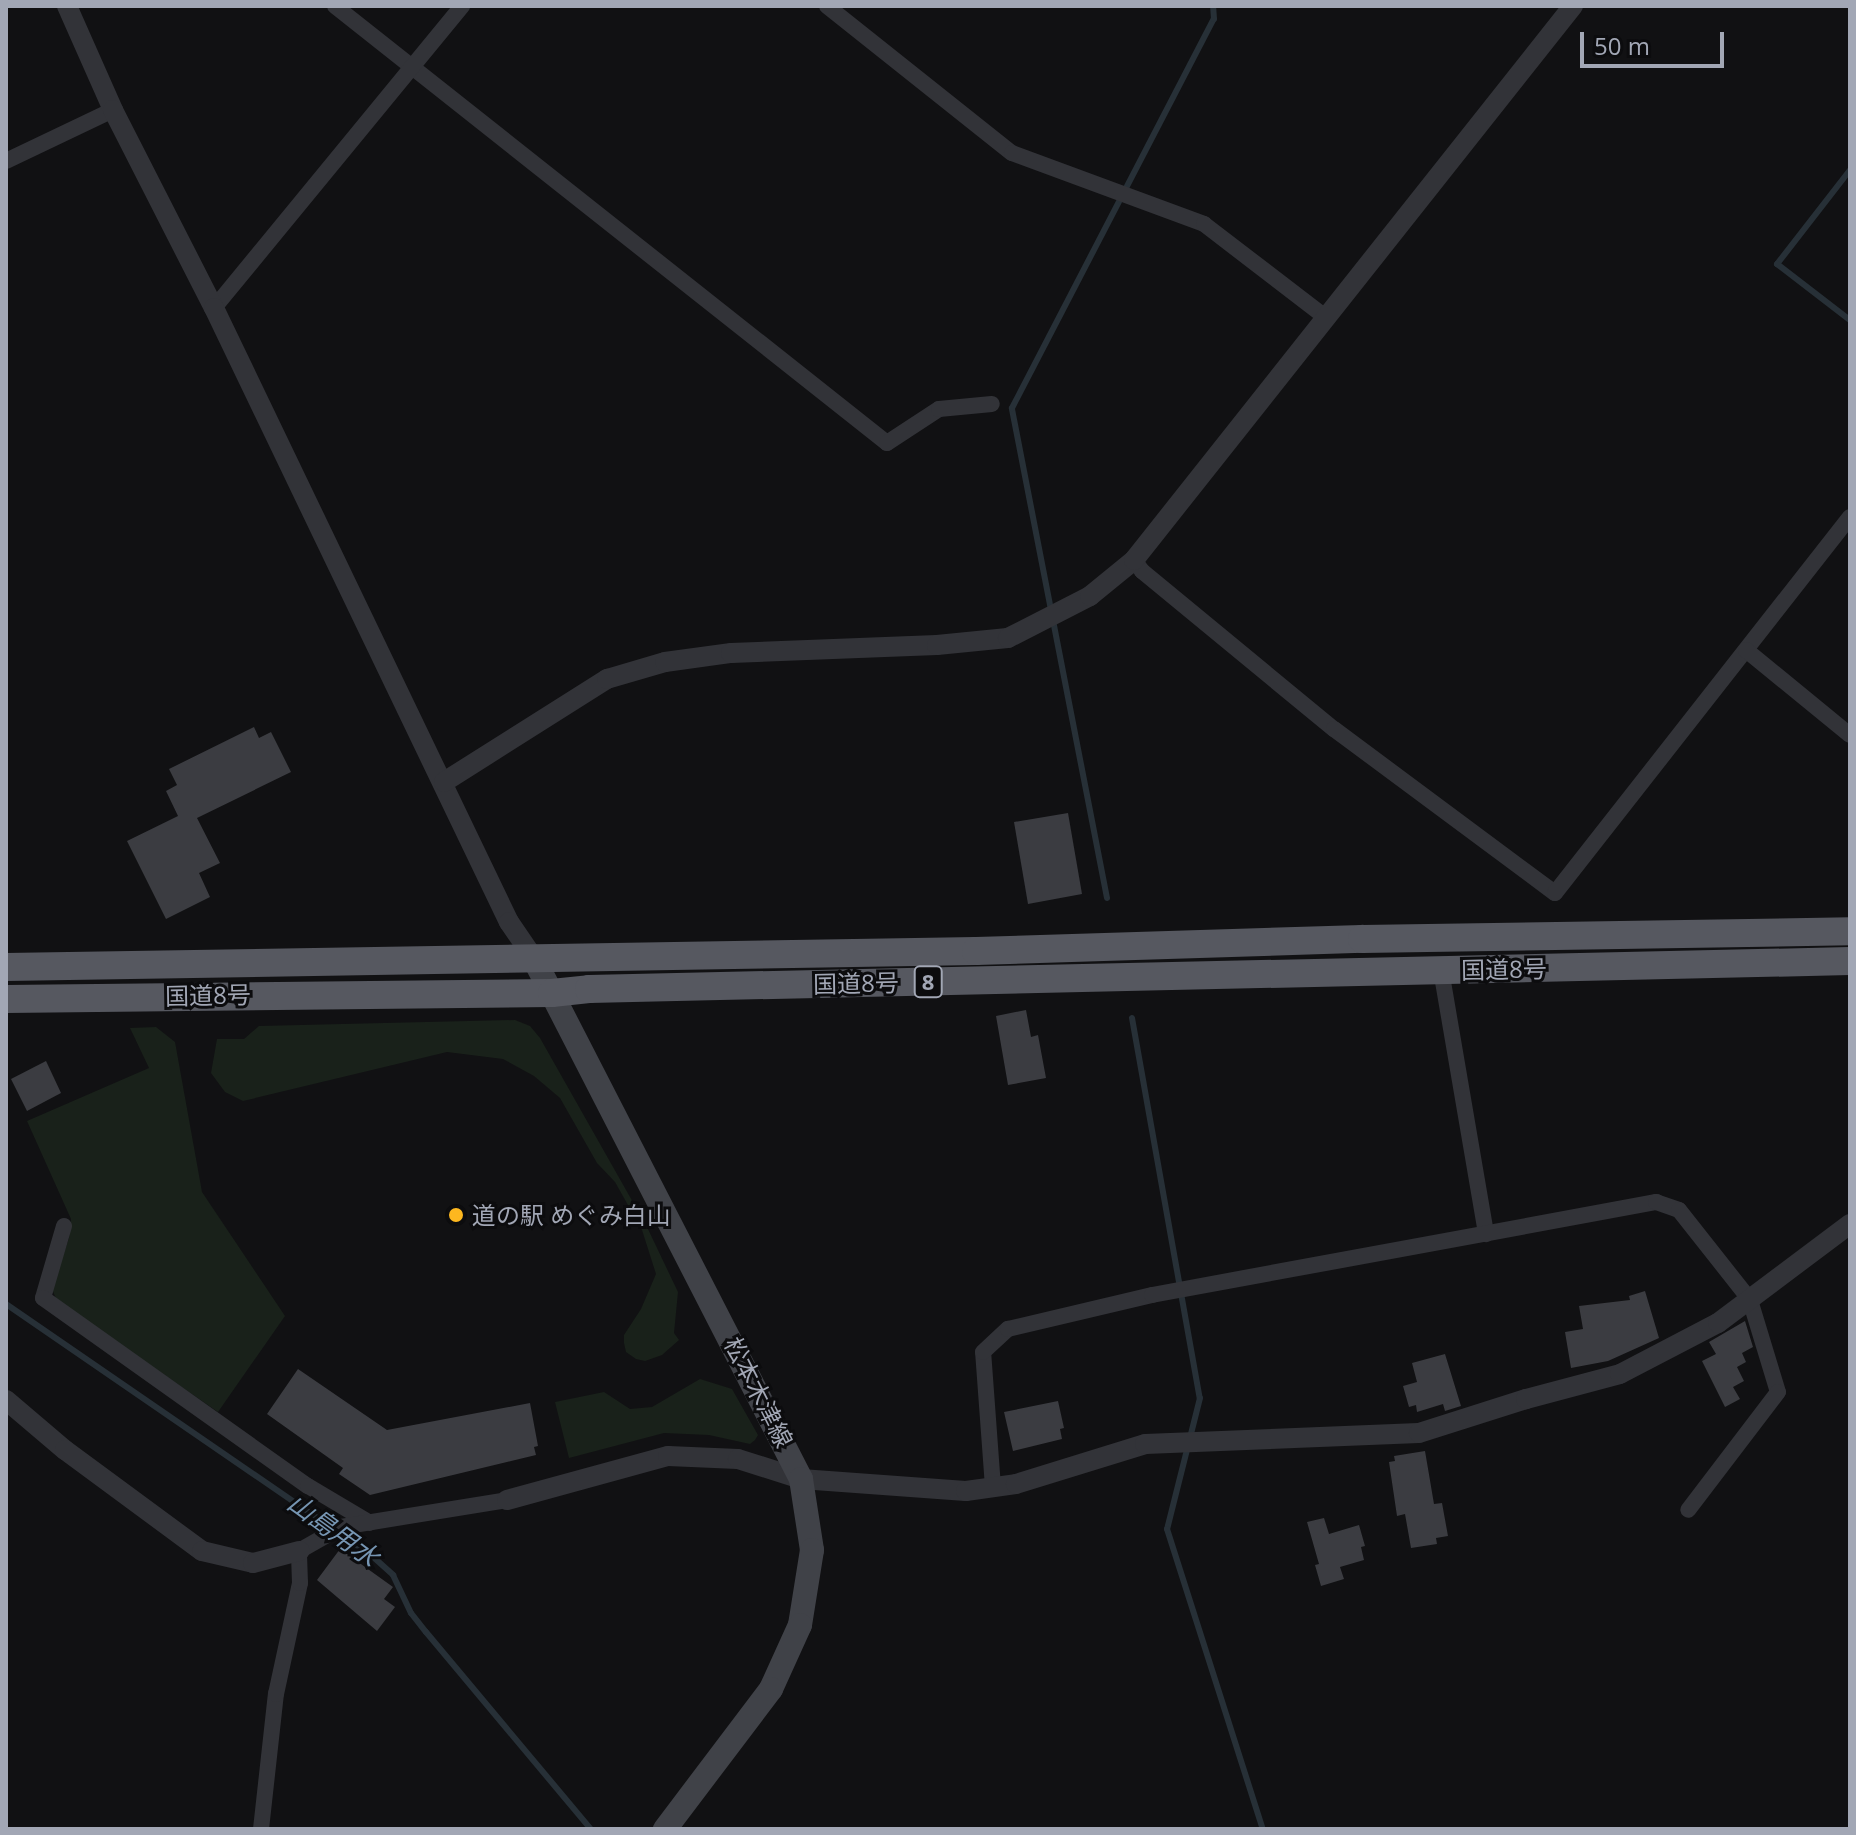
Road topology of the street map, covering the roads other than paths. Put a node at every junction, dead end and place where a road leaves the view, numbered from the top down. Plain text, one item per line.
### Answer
1 (67, 6) edge
2 (335, 6) edge
3 (462, 6) edge
4 (827, 6) edge
5 (1573, 6) edge
6 (414, 68) junction
7 (113, 110) junction
8 (6, 161) edge
9 (214, 308) junction
10 (1325, 317) junction
11 (992, 404) dead end
12 (1850, 517) edge
13 (1134, 560) junction
14 (1746, 650) junction
15 (1850, 735) edge
16 (444, 782) junction
17 (1850, 931) edge
18 (533, 957) junction
19 (1850, 961) edge
20 (6, 967) edge
21 (1441, 970) junction
22 (552, 993) junction
23 (6, 999) edge
24 (1850, 1224) edge
25 (64, 1226) dead end
26 (1486, 1234) junction
27 (1750, 1300) junction
28 (6, 1400) edge
29 (801, 1479) junction
30 (993, 1487) junction
31 (507, 1500) joint
32 (1688, 1510) dead end
33 (370, 1523) junction
34 (299, 1551) junction
35 (261, 1829) edge
36 (665, 1829) edge

1 - 7 street
2 - 6 street
3 - 6 street
4 - 10 street
5 - 10 street
6 - 9 street
6 - 11 street
7 - 8 street
7 - 9 street
9 - 16 street
10 - 13 street
12 - 14 street
13 - 14 street
13 - 16 street
14 - 15 street
16 - 18 street
17 - 18 highway, 国道8号 / 8
18 - 20 highway, 国道8号 / 8
18 - 22 main road, 松本木津線
19 - 21 highway, 国道8号 / 8
21 - 22 highway, 国道8号 / 8
21 - 26 street
22 - 23 highway, 国道8号 / 8
22 - 29 main road, 松本木津線
24 - 27 street
25 - 33 street
26 - 27 street
26 - 30 street
27 - 30 street
27 - 32 street
28 - 34 street
29 - 30 street
29 - 31 street
29 - 36 main road, 松本木津線
31 - 33 street
33 - 34 street
34 - 35 street

